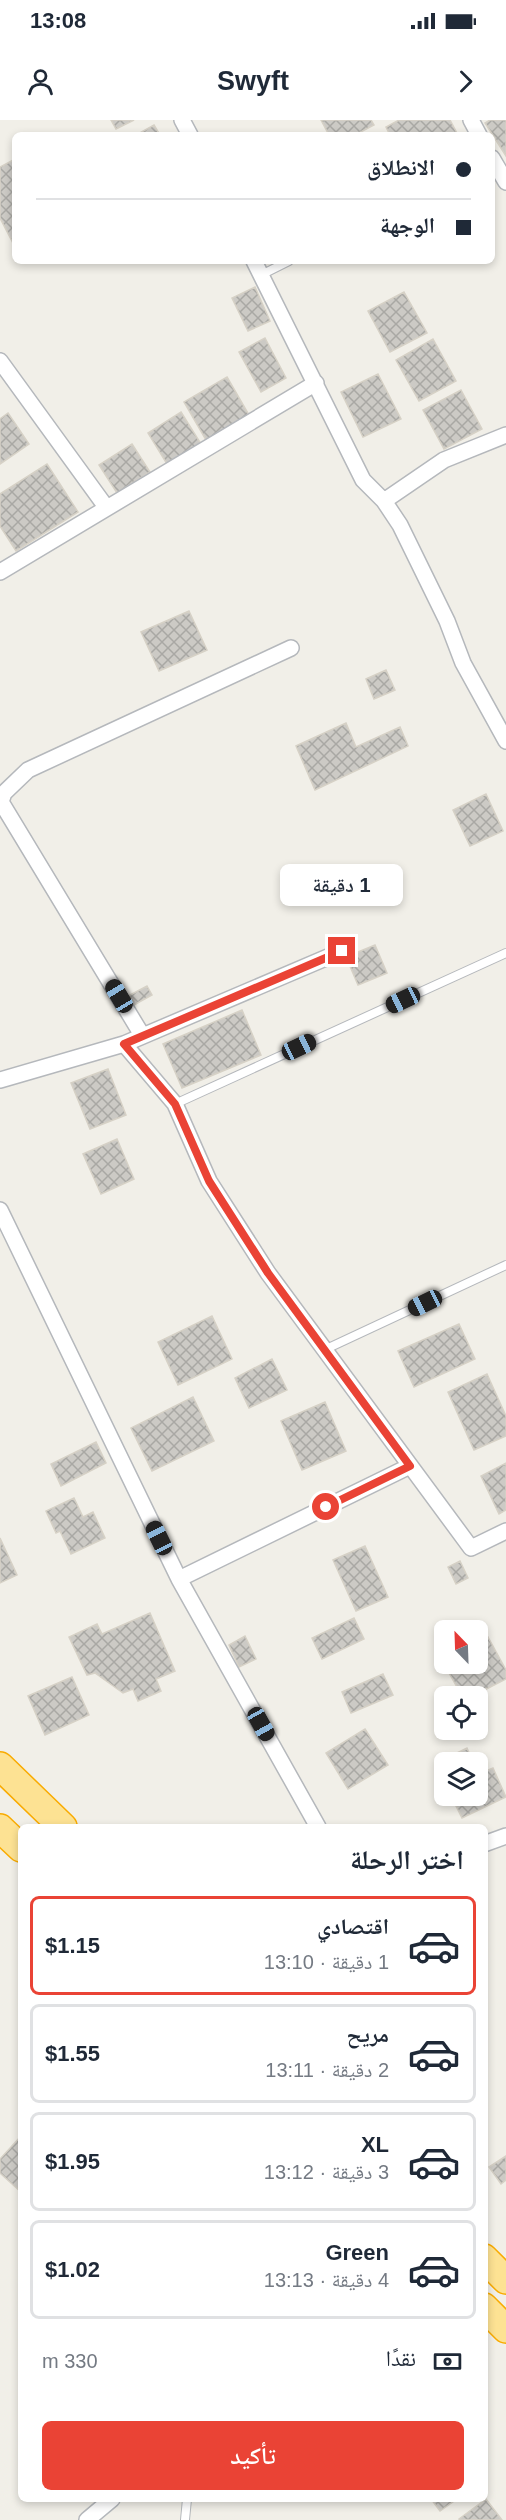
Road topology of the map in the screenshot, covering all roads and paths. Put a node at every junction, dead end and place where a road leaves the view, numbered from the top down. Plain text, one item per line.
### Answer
1 (495, 163) edge
2 (506, 182) edge
3 (255, 264) edge
4 (283, 264) edge
5 (261, 276) junction
6 (0, 361) edge
7 (316, 383) junction
8 (506, 435) edge
9 (384, 501) junction
10 (106, 507) junction
11 (0, 572) edge
12 (291, 648) dead end
13 (506, 741) edge
14 (342, 951) dead end
15 (506, 953) edge
16 (142, 1035) junction
17 (124, 1044) junction
18 (0, 1080) edge
19 (175, 1104) junction
20 (0, 1210) edge
21 (506, 1264) edge
22 (324, 1350) junction
23 (410, 1466) junction
24 (506, 1531) edge
25 (179, 1579) junction
26 (0, 1766) edge
27 (60, 1824) edge
28 (316, 1824) edge
29 (0, 1828) edge
30 (506, 1836) edge
31 (488, 1843) edge
32 (18, 1845) edge
33 (488, 2311) edge
34 (506, 2329) edge
35 (108, 2502) edge
36 (187, 2502) edge
37 (87, 2520) edge
38 (185, 2520) edge

1 - 2 street
3 - 5 street
4 - 5 lane
5 - 7 street
6 - 10 street
7 - 9 street
7 - 10 street
8 - 9 street
9 - 13 street
10 - 11 street
12 - 16 street
14 - 16 street
15 - 19 lane
16 - 17 street
17 - 18 street
17 - 19 street
19 - 22 street
20 - 25 street
21 - 22 lane
22 - 23 street
23 - 24 street
23 - 25 street
25 - 28 street
26 - 27 highway
29 - 32 highway
30 - 31 street
33 - 34 highway
35 - 37 street
36 - 38 lane

